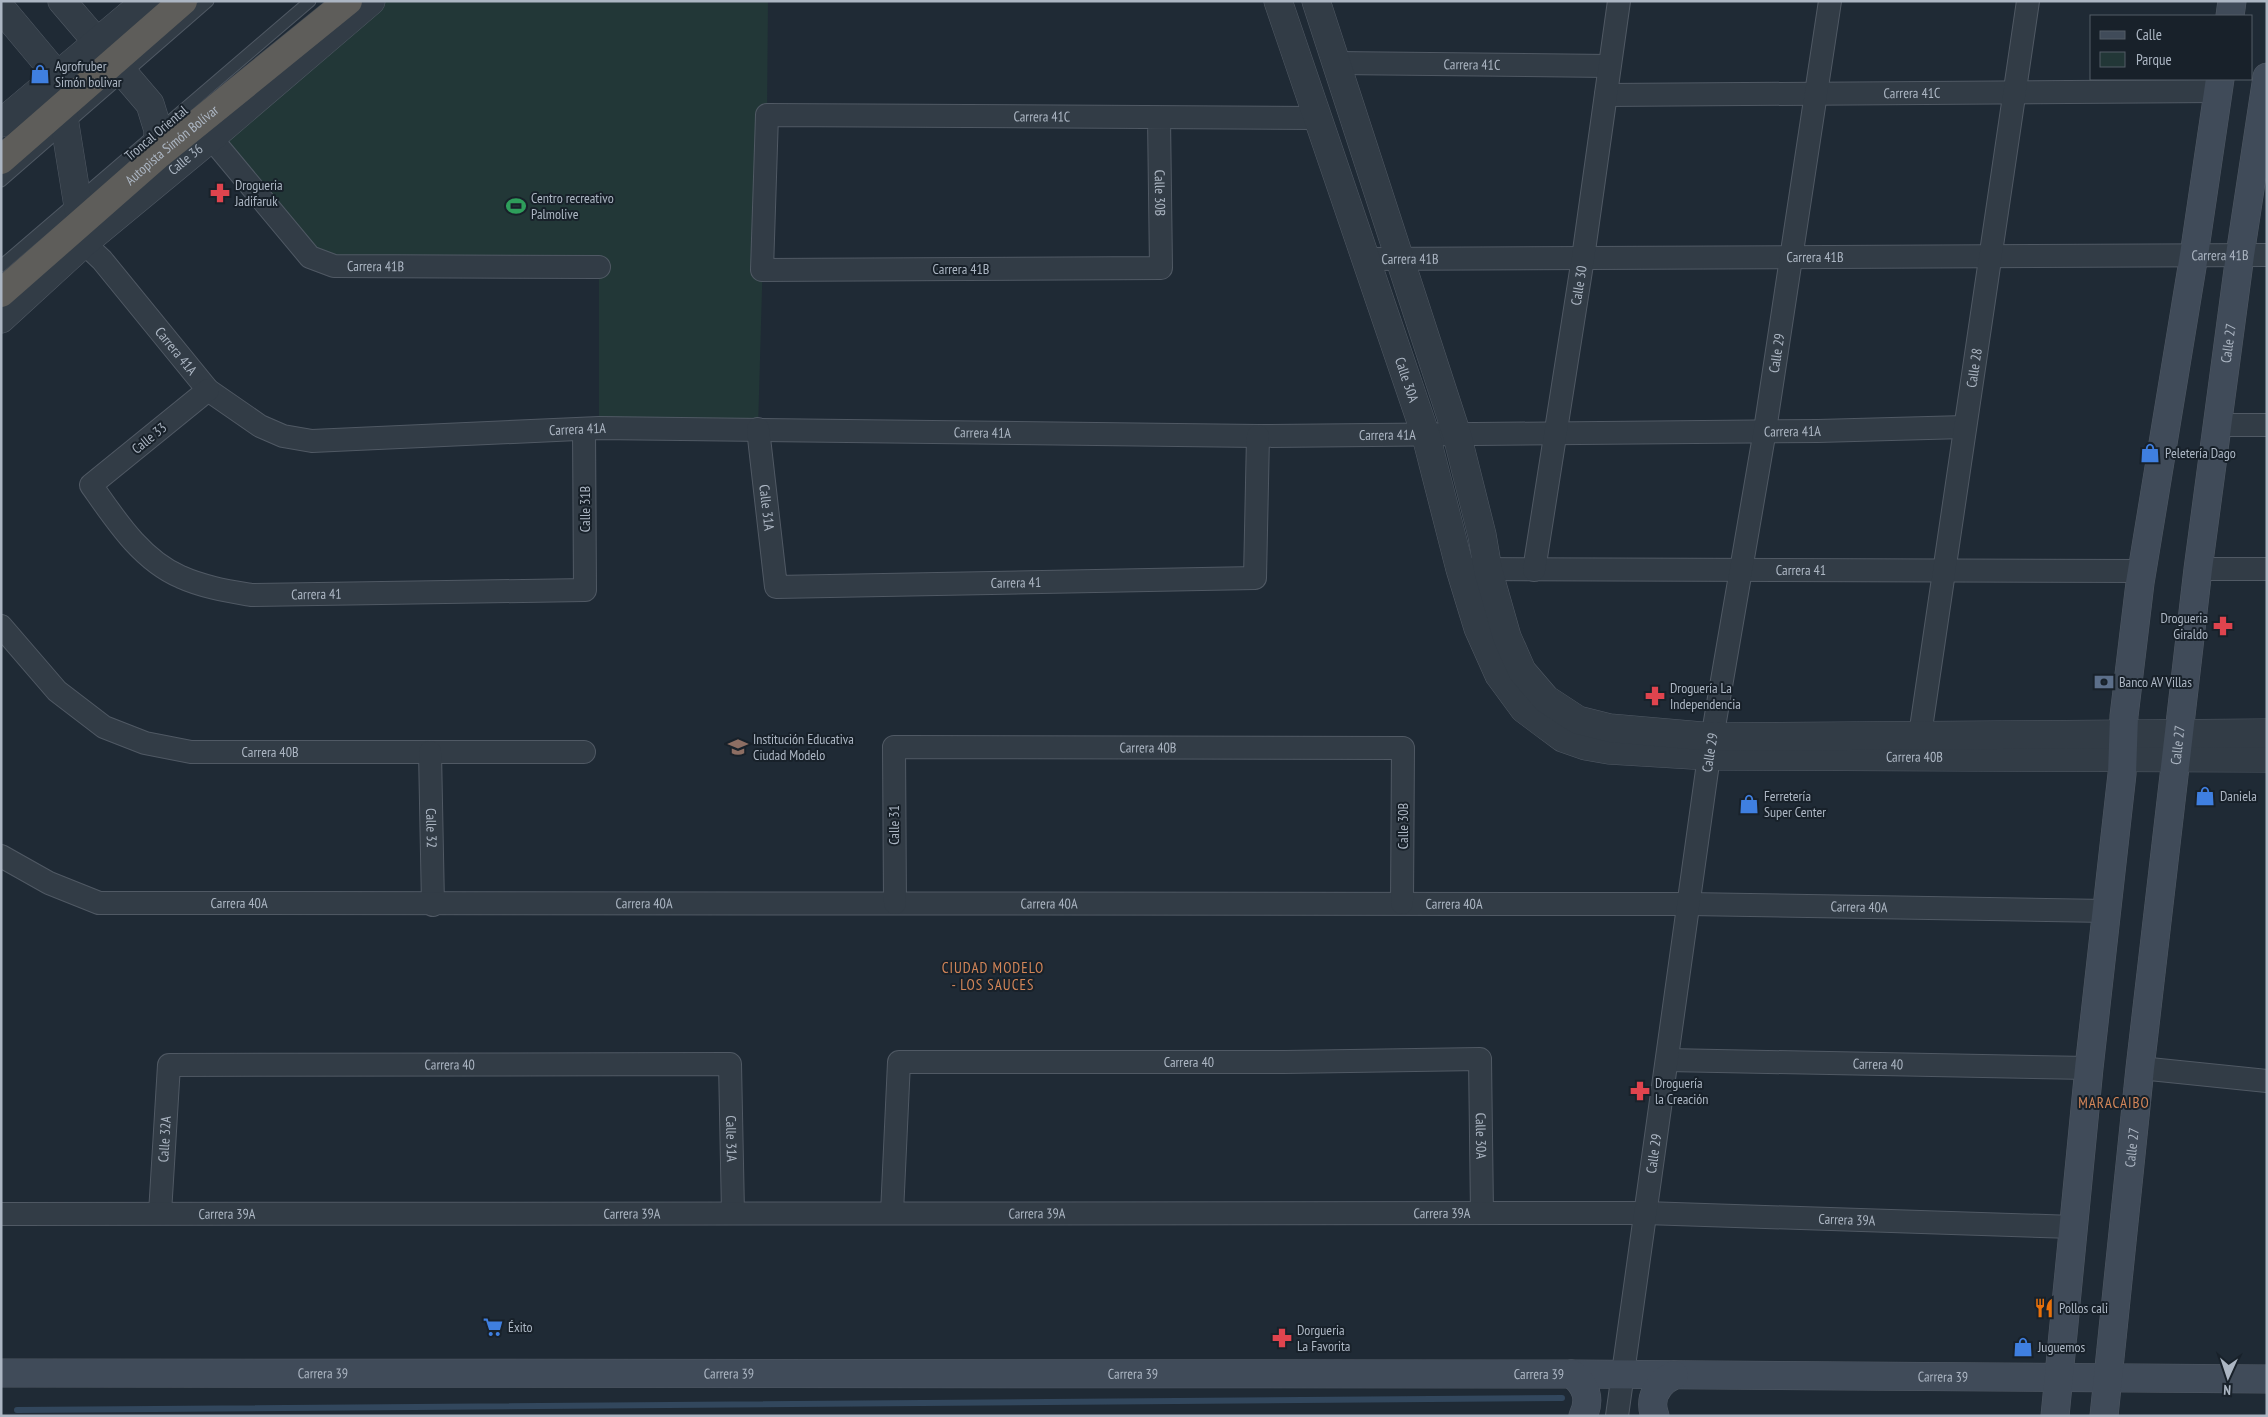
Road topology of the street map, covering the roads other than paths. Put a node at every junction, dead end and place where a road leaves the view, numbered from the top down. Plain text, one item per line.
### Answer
1 (62, 1) edge
2 (146, 1) edge
3 (183, 1) edge
4 (208, 1) edge
5 (365, 1) edge
6 (372, 1) edge
7 (1278, 1) edge
8 (1316, 1) edge
9 (1619, 1) edge
10 (1830, 1) edge
11 (2028, 1) edge
12 (2232, 1) edge
13 (328, 7) edge
14 (1, 8) edge
15 (2230, 15) edge
16 (112, 59) junction
17 (1336, 63) junction
18 (1610, 66) junction
19 (57, 75) junction
20 (2219, 85) edge
21 (2014, 92) junction
22 (2266, 92) edge
23 (1816, 93) junction
24 (1606, 94) junction
25 (64, 117) junction
26 (1159, 118) junction
27 (1316, 118) junction
28 (1, 123) edge
29 (211, 138) junction
30 (158, 143) junction
31 (1, 160) edge
32 (1, 181) edge
33 (81, 222) junction
34 (2194, 255) junction
35 (2240, 255) junction
36 (2267, 255) edge
37 (1991, 256) junction
38 (1792, 257) junction
39 (1583, 258) junction
40 (1364, 259) junction
41 (1401, 259) junction
42 (1, 266) edge
43 (599, 267) dead end
44 (1160, 268) joint
45 (762, 270) joint
46 (1, 292) edge
47 (1, 319) edge
48 (208, 390) junction
49 (2216, 425) junction
50 (2267, 425) edge
51 (1965, 427) junction
52 (584, 429) junction
53 (758, 429) junction
54 (1765, 430) junction
55 (1557, 433) junction
56 (1457, 435) junction
57 (1258, 436) junction
58 (1426, 436) junction
59 (90, 485) joint
60 (2198, 569) junction
61 (2267, 569) edge
62 (1460, 570) junction
63 (1488, 570) junction
64 (1534, 570) junction
65 (1742, 570) junction
66 (1943, 570) junction
67 (2142, 571) junction
68 (776, 587) joint
69 (585, 590) joint
70 (1, 626) edge
71 (1570, 729) junction
72 (2267, 733) edge
73 (1920, 735) junction
74 (1711, 746) junction
75 (2123, 746) junction
76 (2178, 746) junction
77 (894, 748) joint
78 (1402, 748) joint
79 (430, 752) junction
80 (584, 752) dead end
81 (2267, 758) edge
82 (1, 856) edge
83 (895, 903) junction
84 (1402, 903) junction
85 (1689, 904) junction
86 (433, 905) junction
87 (2107, 911) junction
88 (1480, 1059) joint
89 (1667, 1060) junction
90 (730, 1064) joint
91 (169, 1065) joint
92 (2089, 1068) junction
93 (2140, 1068) junction
94 (2267, 1081) edge
95 (160, 1213) junction
96 (733, 1213) junction
97 (892, 1213) junction
98 (1482, 1213) junction
99 (1645, 1213) junction
100 (1, 1214) edge
101 (2074, 1228) junction
102 (1, 1373) edge
103 (1572, 1374) junction
104 (1623, 1376) junction
105 (1674, 1376) junction
106 (2108, 1377) junction
107 (2058, 1378) junction
108 (2267, 1379) edge
109 (1583, 1416) edge
110 (1617, 1416) edge
111 (1655, 1416) edge
112 (2055, 1416) edge
113 (2104, 1416) edge

1 - 16 street
2 - 16 street
3 - 16 highway
4 - 16 lane
5 - 13 highway, Autopista Simón Bolívar
6 - 29 street, Calle 36
7 - 27 street, Calle 30A
8 - 17 street
9 - 18 street, Calle 30
10 - 23 street, Calle 29
11 - 21 street, Calle 28
12 - 15 main road
13 - 30 highway, Autopista Simón Bolívar
14 - 19 street
16 - 19 street
16 - 25 highway
16 - 30 street
17 - 18 street, Carrera 41C
17 - 41 street
18 - 24 street, Calle 30
19 - 25 street
19 - 28 street
20 - 21 street, Carrera 41C
20 - 34 main road
21 - 23 street, Carrera 41C
21 - 37 street, Calle 28
22 - 35 main road, Calle 27
23 - 24 street, Carrera 41C
23 - 38 street, Calle 29
24 - 39 street, Calle 30
25 - 31 highway
25 - 32 lane
25 - 33 street
26 - 27 street, Carrera 41C
26 - 44 street, Calle 30B
26 - 45 street, Carrera 41C
27 - 40 street, Calle 30A
29 - 33 street, Calle 36
29 - 43 street, Carrera 41B
30 - 33 highway, Autopista Simón Bolívar
33 - 42 lane
33 - 46 highway, Autopista Simón Bolívar
33 - 47 street, Calle 36
33 - 48 street, Carrera 41A
34 - 35 street, Carrera 41B
34 - 37 street, Carrera 41B
34 - 67 main road
35 - 36 street, Carrera 41B
35 - 49 main road, Calle 27
37 - 38 street, Carrera 41B
37 - 51 street, Calle 28
38 - 39 street, Carrera 41B
38 - 54 street, Calle 29
39 - 41 street, Carrera 41B
39 - 55 street, Calle 30
40 - 41 street, Carrera 41B
40 - 58 street, Calle 30A
41 - 56 street
44 - 45 street, Carrera 41B
48 - 52 street, Carrera 41A
48 - 59 street, Calle 33
49 - 50 street
49 - 60 main road, Calle 27
51 - 54 street, Carrera 41A
51 - 66 street, Calle 28
52 - 53 street, Carrera 41A
52 - 69 street, Calle 31B
53 - 57 street, Carrera 41A
53 - 68 street, Calle 31A
54 - 55 street, Carrera 41A
54 - 65 street, Calle 29
55 - 56 street, Carrera 41A
55 - 64 street, Calle 30
56 - 58 street, Carrera 41A
56 - 63 street
57 - 58 street, Carrera 41A
57 - 68 street, Carrera 41
58 - 62 street, Calle 30A
59 - 69 street, Carrera 41
60 - 61 street
60 - 76 main road, Calle 27
62 - 63 street, Carrera 41
62 - 71 street, Calle 30A
63 - 64 street, Carrera 41
63 - 71 street
64 - 65 street, Carrera 41
65 - 66 street, Carrera 41
65 - 74 street, Calle 29
66 - 67 street, Carrera 41
66 - 73 street, Calle 28
67 - 75 main road
70 - 79 street, Carrera 40B
71 - 74 street, Carrera 40B
72 - 76 street, Carrera 40B
73 - 74 street, Carrera 40B
73 - 75 street, Carrera 40B
74 - 75 street, Carrera 40B
74 - 85 street, Calle 29
75 - 76 street, Carrera 40B
75 - 87 main road
76 - 81 street, Carrera 40B
76 - 93 main road, Calle 27
77 - 78 street, Carrera 40B
77 - 83 street, Calle 31
78 - 84 street, Calle 30B
79 - 80 street, Carrera 40B
79 - 86 street, Calle 32
82 - 86 street, Carrera 40A
83 - 84 street, Carrera 40A
83 - 86 street, Carrera 40A
84 - 85 street, Carrera 40A
85 - 87 street, Carrera 40A
85 - 89 street, Calle 29
87 - 92 main road
88 - 97 street, Carrera 40
88 - 98 street, Calle 30A
89 - 92 street, Carrera 40
89 - 99 street, Calle 29
90 - 91 street, Carrera 40
90 - 96 street, Calle 31A
91 - 95 street, Calle 32A
92 - 101 main road
93 - 94 street
93 - 106 main road, Calle 27
95 - 96 street, Carrera 39A
95 - 100 street, Carrera 39A
96 - 97 street, Carrera 39A
97 - 98 street, Carrera 39A
98 - 99 street, Carrera 39A
99 - 101 street, Carrera 39A
99 - 104 street, Calle 29
101 - 107 main road
102 - 103 main road, Carrera 39
103 - 104 main road, Carrera 39
103 - 109 main road
104 - 105 main road, Carrera 39
104 - 110 street, Calle 29
105 - 107 main road, Carrera 39
105 - 111 main road
106 - 107 main road, Carrera 39
106 - 108 main road, Carrera 39
106 - 113 main road, Calle 27
107 - 112 main road

